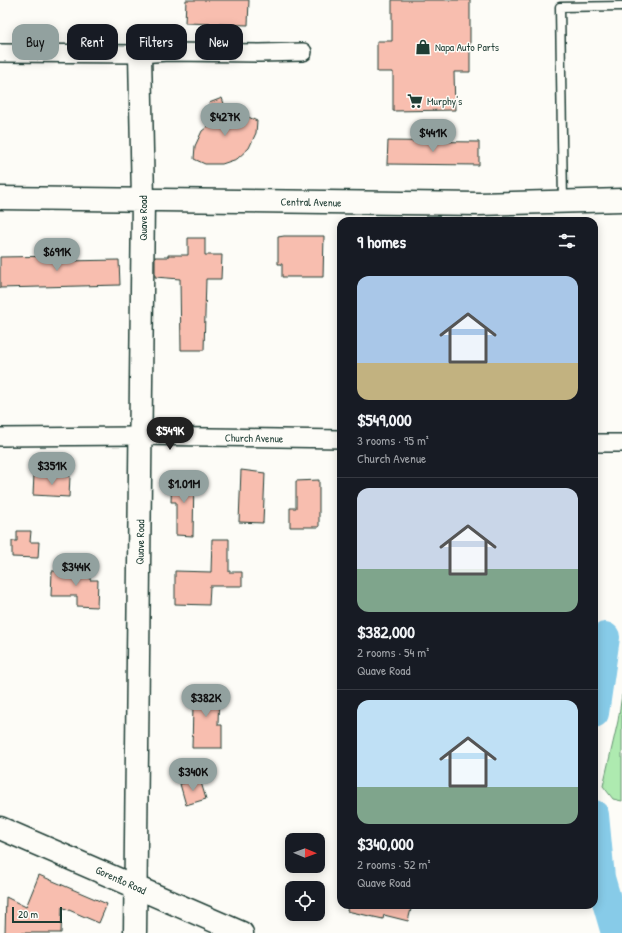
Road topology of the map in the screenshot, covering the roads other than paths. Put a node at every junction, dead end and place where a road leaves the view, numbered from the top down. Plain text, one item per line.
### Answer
1 (622, 6) edge
2 (187, 52) edge
3 (303, 52) dead end
4 (0, 53) edge
5 (126, 54) edge
6 (140, 60) edge
7 (0, 198) edge
8 (143, 200) junction
9 (622, 200) edge
10 (563, 202) junction
11 (141, 436) junction
12 (0, 437) edge
13 (337, 439) edge
14 (598, 443) edge
15 (622, 443) edge
16 (0, 828) edge
17 (136, 887) junction
18 (136, 933) edge
19 (242, 933) edge

1 - 10 lane
2 - 3 street
4 - 5 street
6 - 8 main road, Quave Road
7 - 8 main road, Central Avenue
8 - 10 main road, Central Avenue
8 - 11 main road, Quave Road
9 - 10 main road, Central Avenue
11 - 12 street, Church Avenue
11 - 13 street, Church Avenue
11 - 17 main road, Quave Road
14 - 15 street
16 - 17 main road, Gorenflo Road
17 - 18 main road, Quave Road
17 - 19 main road, Gorenflo Road

